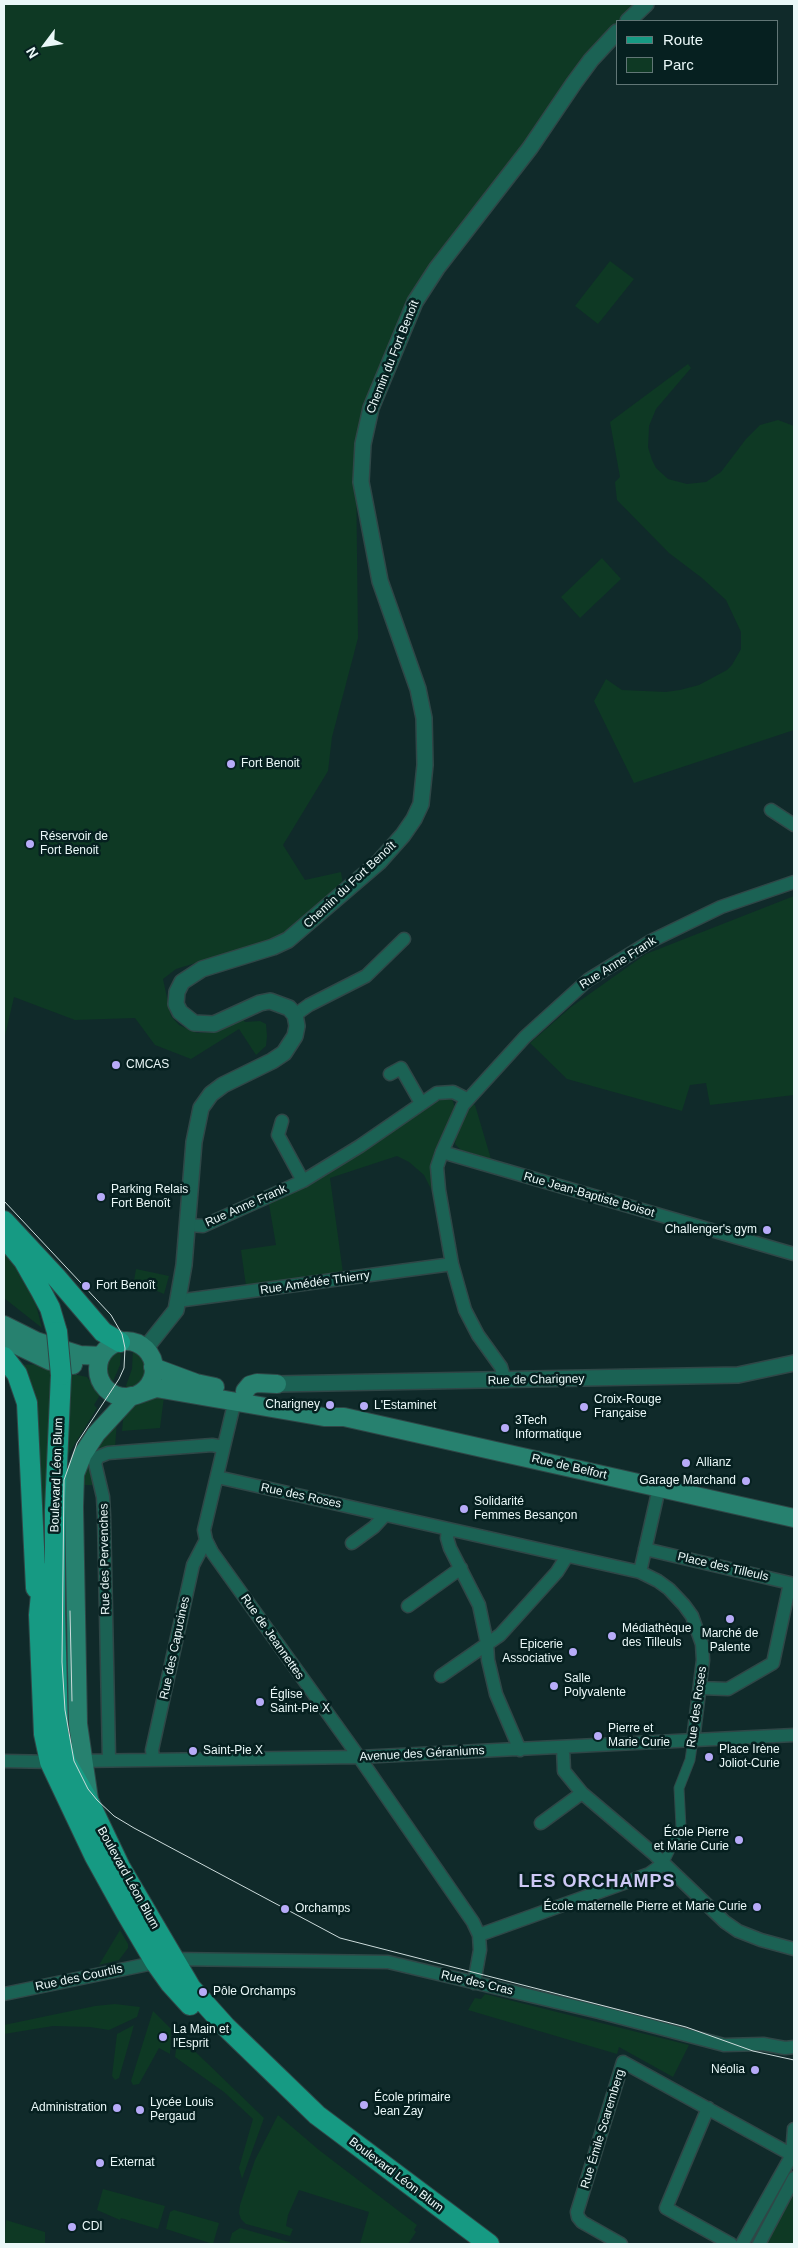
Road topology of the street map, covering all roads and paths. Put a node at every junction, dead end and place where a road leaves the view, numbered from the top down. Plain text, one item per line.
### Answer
1 (646, 4) edge
2 (629, 20) edge
3 (616, 33) edge
4 (771, 810) dead end
5 (794, 825) edge
6 (794, 882) edge
7 (404, 940) dead end
8 (296, 1016) junction
9 (390, 1074) dead end
10 (467, 1099) junction
11 (421, 1103) junction
12 (282, 1121) dead end
13 (442, 1152) junction
14 (303, 1181) junction
15 (4, 1221) edge
16 (189, 1226) junction
17 (4, 1236) edge
18 (4, 1247) edge
19 (794, 1254) edge
20 (452, 1264) junction
21 (177, 1301) junction
22 (4, 1325) edge
23 (52, 1331) junction
24 (4, 1339) edge
25 (120, 1342) junction
26 (145, 1349) junction
27 (4, 1356) edge
28 (100, 1362) junction
29 (794, 1363) edge
30 (153, 1367) junction
31 (57, 1373) junction
32 (505, 1381) junction
33 (276, 1391) junction
34 (135, 1395) junction
35 (240, 1395) junction
36 (344, 1417) junction
37 (223, 1447) junction
38 (218, 1477) junction
39 (659, 1488) junction
40 (385, 1515) junction
41 (794, 1518) edge
42 (448, 1529) junction
43 (206, 1540) junction
44 (352, 1543) dead end
45 (645, 1549) junction
46 (567, 1556) junction
47 (460, 1568) junction
48 (640, 1572) junction
49 (408, 1606) dead end
50 (39, 1615) junction
51 (487, 1643) junction
52 (441, 1676) dead end
53 (700, 1688) junction
54 (794, 1735) edge
55 (693, 1740) junction
56 (563, 1748) junction
57 (520, 1750) junction
58 (359, 1757) junction
59 (154, 1758) junction
60 (109, 1759) junction
61 (66, 1761) junction
62 (4, 1762) edge
63 (582, 1793) junction
64 (541, 1823) dead end
65 (663, 1864) junction
66 (479, 1935) junction
67 (794, 1948) edge
68 (164, 1960) junction
69 (474, 1983) junction
70 (4, 1994) edge
71 (794, 2047) edge
72 (708, 2108) junction
73 (794, 2129) edge
74 (793, 2156) edge
75 (794, 2178) edge
76 (465, 2244) edge
77 (488, 2244) edge
78 (621, 2244) edge
79 (731, 2244) edge
80 (742, 2244) edge
81 (759, 2244) edge

1 - 2 street
3 - 8 street, Chemin du Fort Benoît
4 - 5 street
6 - 10 street, Rue Anne Frank
7 - 8 street
8 - 16 street
9 - 11 street
10 - 11 street, Rue Anne Frank
10 - 13 street
11 - 14 street, Rue Anne Frank
12 - 14 street, Rue Anne Frank
13 - 19 street, Rue Jean-Baptiste Boisot
13 - 20 street
14 - 16 street, Rue Anne Frank
15 - 25 main road
16 - 21 street
17 - 23 main road
18 - 23 main road
20 - 21 street, Rue Amédée Thierry
20 - 32 street
21 - 26 street
22 - 28 main road
23 - 31 main road
24 - 28 main road
25 - 26 main road
25 - 28 main road
26 - 30 main road
27 - 50 main road
28 - 34 main road
29 - 32 street, Rue de Charigney
30 - 34 main road
30 - 35 main road, Rue de Belfort
31 - 50 main road, Boulevard Léon Blum
31 - 61 main road, Boulevard Léon Blum
32 - 33 street, Rue de Charigney
33 - 35 main road, Rue de Belfort
33 - 36 main road, Rue de Belfort
34 - 35 main road, Rue de Belfort
34 - 61 main road
35 - 36 main road, Rue de Belfort
35 - 37 street
36 - 39 main road, Rue de Belfort
37 - 38 street
37 - 60 street, Rue des Pervenches
38 - 40 street, Rue des Roses
38 - 43 street
39 - 41 main road, Rue de Belfort
39 - 45 street
40 - 42 street, Rue des Roses
40 - 44 street
42 - 46 street, Rue des Roses
42 - 47 street
43 - 58 street, Rue de Jeannettes
43 - 59 street, Rue des Capucines
45 - 48 street
45 - 53 street, Place des Tilleuls
46 - 48 street, Rue des Roses
46 - 51 street
47 - 49 street
47 - 51 street
48 - 53 street, Rue des Roses
50 - 61 main road, Boulevard Léon Blum
51 - 52 street
51 - 57 street
53 - 55 street, Rue des Roses
54 - 55 street, Avenue des Géraniums
55 - 56 street, Avenue des Géraniums
55 - 65 street, Rue des Roses
56 - 57 street, Avenue des Géraniums
56 - 63 street
57 - 58 street, Avenue des Géraniums
58 - 59 street, Avenue des Géraniums
58 - 66 street, Rue de Jeannettes
59 - 60 street, Avenue des Géraniums
60 - 61 street, Avenue des Géraniums
61 - 62 street, Avenue des Géraniums
61 - 68 main road, Boulevard Léon Blum
61 - 68 main road, Boulevard Léon Blum
63 - 64 street
63 - 65 street
65 - 66 street
65 - 67 street
66 - 69 street
68 - 69 street, Rue des Cras
68 - 70 street, Rue des Courtils
68 - 76 main road, Boulevard Léon Blum
68 - 77 main road, Boulevard Léon Blum
69 - 71 street, Rue des Cras
72 - 74 street, Rue Émile Scaremberg
72 - 78 street, Rue Émile Scaremberg
72 - 79 street
73 - 74 street
74 - 80 street
75 - 81 street

